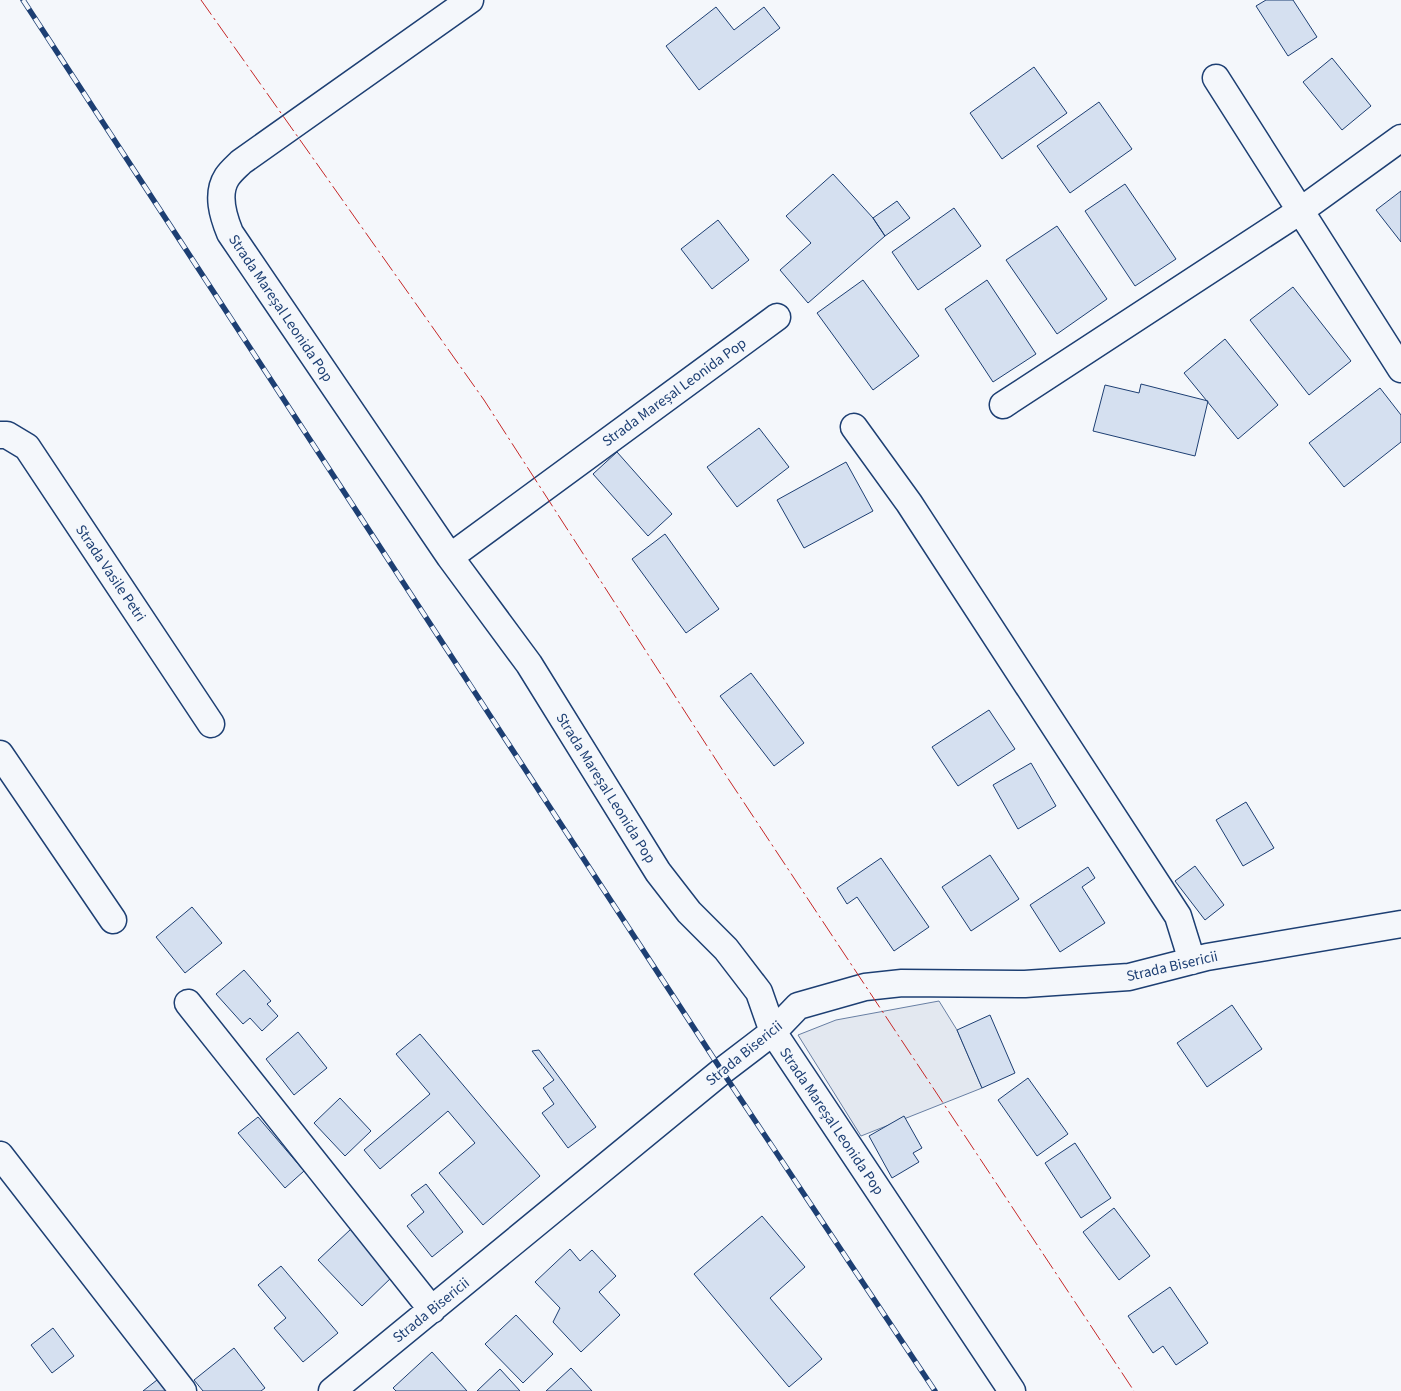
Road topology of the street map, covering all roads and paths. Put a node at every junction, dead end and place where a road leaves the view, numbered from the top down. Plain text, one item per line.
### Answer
1 (470, 0) edge
2 (1216, 78) dead end
3 (1401, 138) edge
4 (1300, 211) junction
5 (778, 317) dead end
6 (1401, 369) edge
7 (1003, 405) dead end
8 (854, 427) dead end
9 (0, 435) edge
10 (450, 557) junction
11 (211, 724) dead end
12 (0, 754) edge
13 (113, 920) dead end
14 (1401, 924) edge
15 (1192, 961) junction
16 (188, 1002) dead end
17 (773, 1032) junction
18 (0, 1155) edge
19 (432, 1310) junction
20 (183, 1391) edge
21 (332, 1391) edge
22 (1012, 1391) edge

1 - 10 street, Strada Mareșal Leonida Pop
2 - 4 street
3 - 4 street
4 - 6 street
4 - 7 street
5 - 10 street, Strada Mareșal Leonida Pop
8 - 15 street
9 - 11 street, Strada Vasile Petri
10 - 17 street, Strada Mareșal Leonida Pop
12 - 13 street
14 - 15 street, Strada Bisericii
15 - 17 street, Strada Bisericii
16 - 19 street
17 - 19 street, Strada Bisericii
17 - 22 street, Strada Mareșal Leonida Pop
18 - 20 street
19 - 21 street, Strada Bisericii

